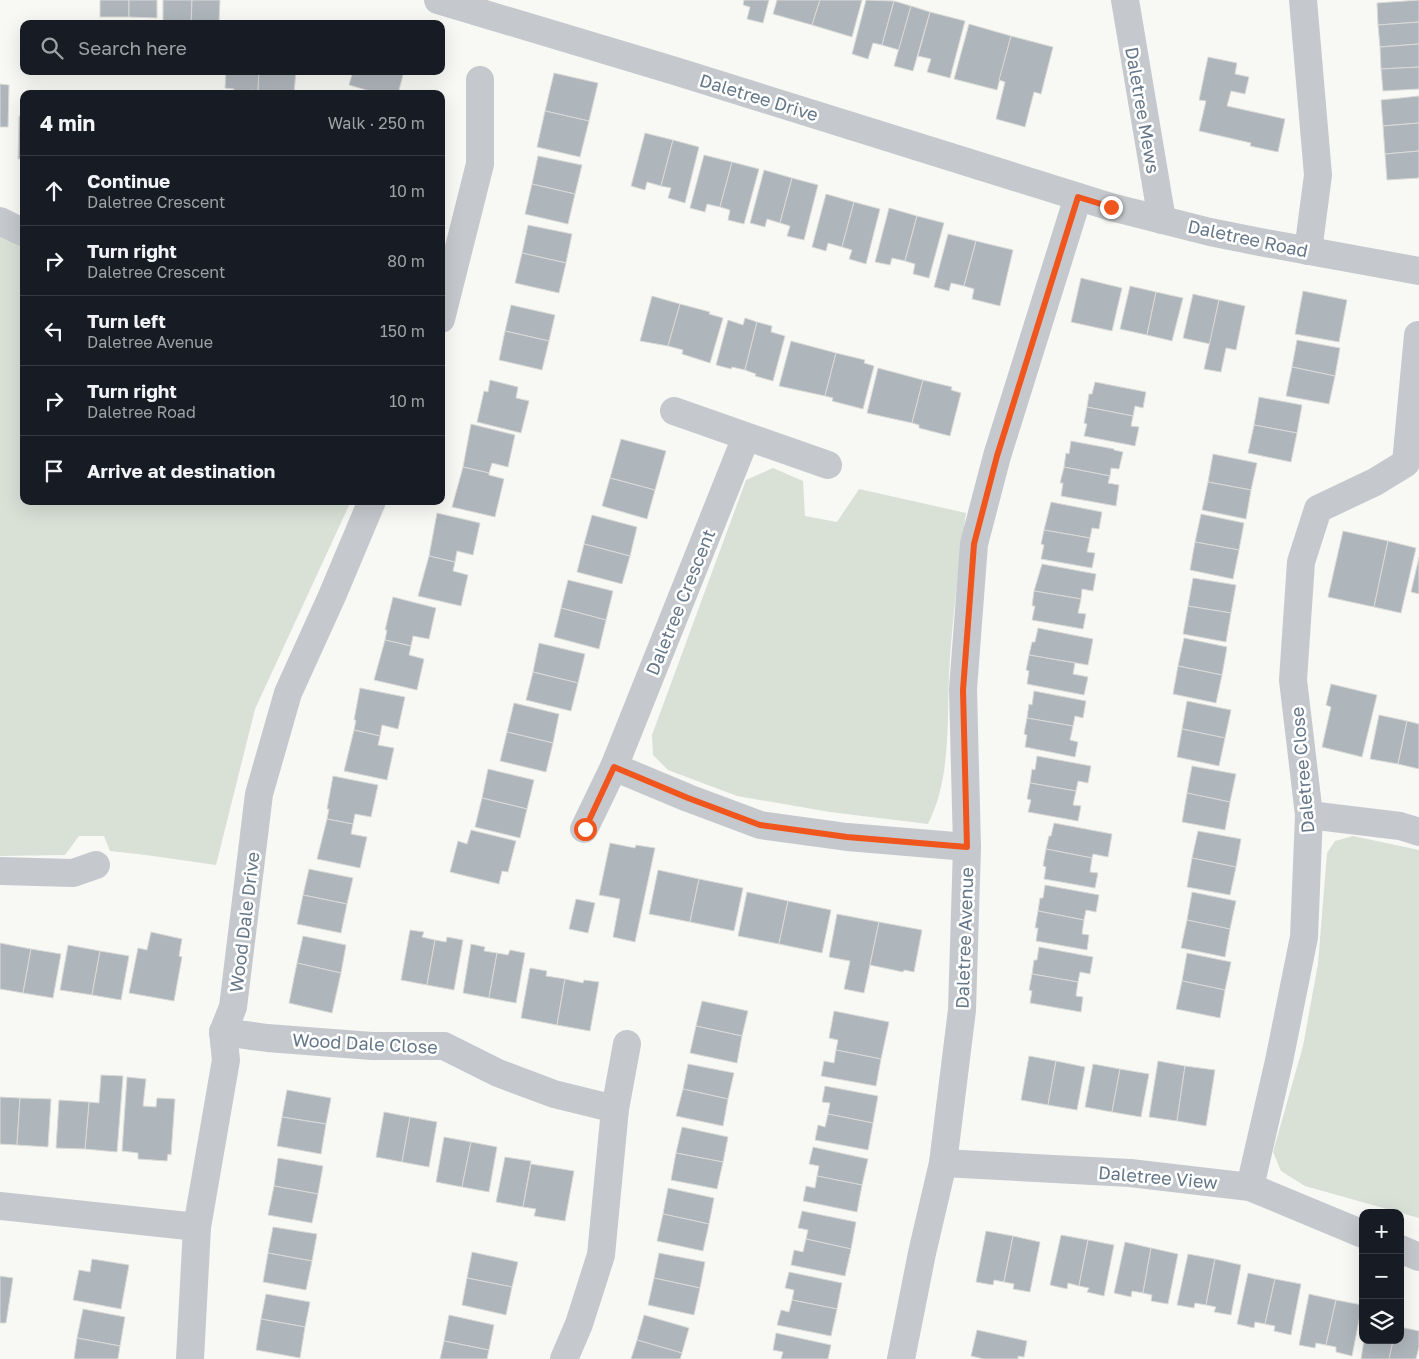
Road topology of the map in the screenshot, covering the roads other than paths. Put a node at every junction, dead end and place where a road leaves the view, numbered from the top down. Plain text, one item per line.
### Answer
1 (438, 0) edge
2 (1125, 0) edge
3 (1303, 0) edge
4 (480, 80) dead end
5 (1078, 197) junction
6 (1162, 220) junction
7 (0, 222) edge
8 (20, 231) edge
9 (1308, 251) junction
10 (1419, 271) edge
11 (445, 303) edge
12 (1418, 335) dead end
13 (674, 411) dead end
14 (746, 437) junction
15 (828, 465) dead end
16 (1412, 466) edge
17 (370, 505) edge
18 (614, 767) junction
19 (1309, 815) junction
20 (584, 829) dead end
21 (1419, 832) edge
22 (967, 847) junction
23 (96, 865) dead end
24 (0, 871) edge
25 (222, 1032) junction
26 (627, 1044) dead end
27 (615, 1109) junction
28 (943, 1163) junction
29 (1250, 1186) junction
30 (0, 1206) edge
31 (197, 1227) junction
32 (1359, 1232) edge
33 (1404, 1251) edge
34 (1419, 1257) edge
35 (190, 1359) edge
36 (564, 1359) edge
37 (901, 1359) edge

1 - 5 street, Daletree Drive
2 - 6 street, Daletree Mews
3 - 9 street
4 - 11 street
5 - 6 street, Daletree Road
5 - 22 street, Daletree Avenue
6 - 9 street, Daletree Road
7 - 8 street
9 - 10 street, Daletree Road
12 - 16 street, Daletree Close
13 - 14 street
14 - 15 street
14 - 18 street, Daletree Crescent
16 - 19 street, Daletree Close
17 - 25 street, Wood Dale Drive
18 - 20 street, Daletree Crescent
18 - 22 street
19 - 21 street
19 - 29 street, Daletree Close
22 - 28 street, Daletree Avenue
23 - 24 street
25 - 27 street, Wood Dale Close
25 - 31 street
26 - 27 street
27 - 36 street
28 - 29 street, Daletree View
28 - 37 street, Daletree Avenue
29 - 32 street, Daletree View
30 - 31 street
31 - 35 street
33 - 34 street

